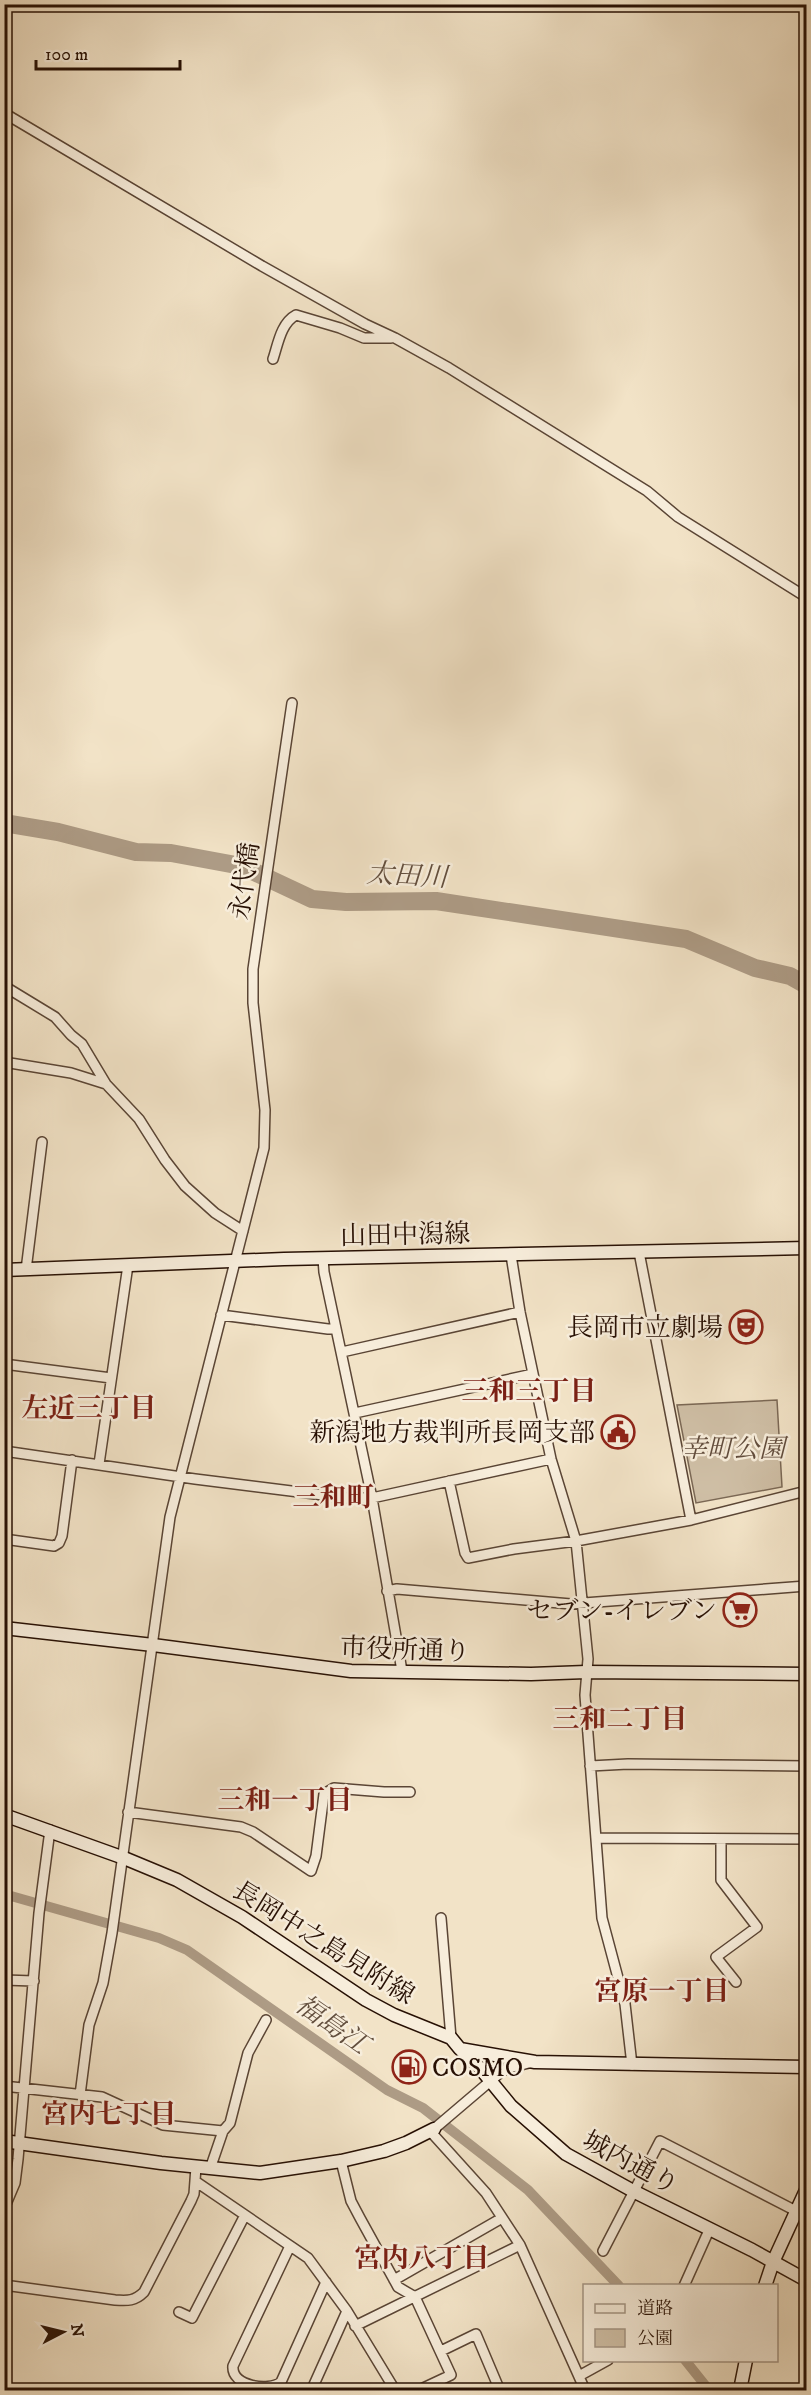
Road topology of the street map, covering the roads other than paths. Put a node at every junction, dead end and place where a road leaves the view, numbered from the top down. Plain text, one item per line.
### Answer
1 (4, 113) edge
2 (395, 338) junction
3 (273, 360) dead end
4 (807, 597) edge
5 (292, 703) dead end
6 (4, 986) edge
7 (4, 1062) edge
8 (106, 1084) junction
9 (42, 1142) dead end
10 (243, 1230) junction
11 (807, 1248) edge
12 (639, 1252) junction
13 (511, 1255) junction
14 (323, 1258) junction
15 (234, 1261) junction
16 (128, 1265) junction
17 (4, 1270) edge
18 (26, 1270) junction
19 (520, 1312) junction
20 (221, 1315) junction
21 (336, 1329) junction
22 (342, 1352) junction
23 (4, 1364) edge
24 (533, 1374) junction
25 (111, 1378) junction
26 (355, 1413) junction
27 (4, 1451) edge
28 (551, 1459) junction
29 (72, 1461) junction
30 (99, 1464) junction
31 (180, 1476) junction
32 (449, 1481) junction
33 (807, 1491) edge
34 (372, 1498) junction
35 (691, 1520) junction
36 (4, 1539) edge
37 (576, 1541) junction
38 (807, 1586) edge
39 (387, 1591) junction
40 (582, 1603) junction
41 (4, 1628) edge
42 (153, 1645) junction
43 (402, 1671) junction
44 (586, 1672) junction
45 (807, 1674) edge
46 (590, 1766) junction
47 (807, 1766) edge
48 (410, 1792) dead end
49 (128, 1812) junction
50 (4, 1815) edge
51 (50, 1830) junction
52 (596, 1838) junction
53 (807, 1839) edge
54 (721, 1840) junction
55 (124, 1858) junction
56 (441, 1918) dead end
57 (4, 1980) edge
58 (34, 1981) junction
59 (736, 1982) dead end
60 (266, 2020) dead end
61 (450, 2038) junction
62 (460, 2049) junction
63 (535, 2062) junction
64 (632, 2065) junction
65 (807, 2067) edge
66 (490, 2082) junction
67 (4, 2086) edge
68 (25, 2089) junction
69 (80, 2095) junction
70 (432, 2130) junction
71 (223, 2131) junction
72 (4, 2141) edge
73 (19, 2143) junction
74 (341, 2161) junction
75 (196, 2167) junction
76 (210, 2169) junction
77 (195, 2181) junction
78 (807, 2190) edge
79 (634, 2192) junction
80 (4, 2209) edge
81 (796, 2211) junction
82 (245, 2215) junction
83 (502, 2218) junction
84 (710, 2228) junction
85 (520, 2245) junction
86 (290, 2246) junction
87 (603, 2251) dead end
88 (773, 2262) junction
89 (394, 2280) junction
90 (807, 2280) edge
91 (326, 2282) junction
92 (685, 2284) edge
93 (766, 2284) edge
94 (4, 2285) edge
95 (415, 2298) junction
96 (347, 2311) junction
97 (179, 2312) dead end
98 (355, 2326) junction
99 (441, 2351) junction
100 (606, 2362) edge
101 (747, 2362) edge
102 (579, 2376) junction
103 (498, 2386) dead end
104 (312, 2389) edge
105 (395, 2391) edge
106 (419, 2391) edge
107 (585, 2391) edge
108 (740, 2391) edge

1 - 2 street
2 - 3 street
2 - 4 street
5 - 10 street, 永代橋
6 - 8 street
7 - 8 street
8 - 10 street
9 - 18 street
10 - 15 street, 永代橋
11 - 12 street, 山田中潟線
12 - 13 street, 山田中潟線
12 - 35 street
13 - 14 street, 山田中潟線
13 - 19 street
14 - 15 street, 山田中潟線
14 - 21 street
15 - 16 street, 山田中潟線
15 - 20 street, 永代橋
16 - 18 street, 山田中潟線
16 - 25 street
17 - 18 street, 山田中潟線
19 - 22 street
19 - 24 street
20 - 21 street
20 - 31 street, 永代橋
21 - 22 street
22 - 26 street
23 - 25 street
24 - 26 street
24 - 28 street
25 - 30 street
26 - 34 street
27 - 29 street
28 - 32 street
28 - 37 street
29 - 30 street
29 - 36 street
30 - 31 street
31 - 34 street
31 - 42 street, 永代橋
32 - 34 street
32 - 37 street
33 - 35 street
34 - 39 street
35 - 37 street
37 - 40 street
38 - 40 street
39 - 40 street
39 - 43 street
40 - 44 street
41 - 42 street, 市役所通り
42 - 43 street, 市役所通り
42 - 49 street, 永代橋
43 - 44 street, 市役所通り
44 - 45 street, 市役所通り
44 - 46 street
46 - 47 street
46 - 52 street
48 - 49 street
49 - 55 street, 永代橋
50 - 51 street, 長岡中之島見附線
51 - 55 street, 長岡中之島見附線
51 - 58 street
52 - 54 street
52 - 64 street
53 - 54 street
54 - 59 street
55 - 61 street, 長岡中之島見附線
55 - 69 street, 永代橋
56 - 61 street
57 - 58 street
58 - 68 street
60 - 71 street
61 - 62 street, 長岡中之島見附線
62 - 63 street
62 - 66 street, 城内通り
63 - 64 street
63 - 66 street
64 - 65 street
66 - 70 street
66 - 79 street, 城内通り
67 - 68 street
68 - 69 street
68 - 73 street
69 - 71 street
70 - 74 street
70 - 83 street
71 - 76 street
72 - 73 street
73 - 75 street
73 - 80 street
74 - 76 street
74 - 89 street
75 - 76 street
75 - 77 street
77 - 82 street
77 - 94 street
78 - 81 street
79 - 81 street
79 - 84 street, 城内通り
79 - 87 street
81 - 88 street
82 - 86 street
82 - 97 street
83 - 85 street
83 - 89 street
84 - 88 street, 城内通り
84 - 92 street
85 - 95 street
85 - 102 street
86 - 91 street
86 - 91 street
88 - 90 street, 城内通り
88 - 93 street
89 - 95 street
91 - 96 street
95 - 98 street
95 - 99 street
96 - 98 street
96 - 104 street
98 - 105 street
99 - 103 street
99 - 106 street
100 - 102 street
101 - 108 street
102 - 107 street

